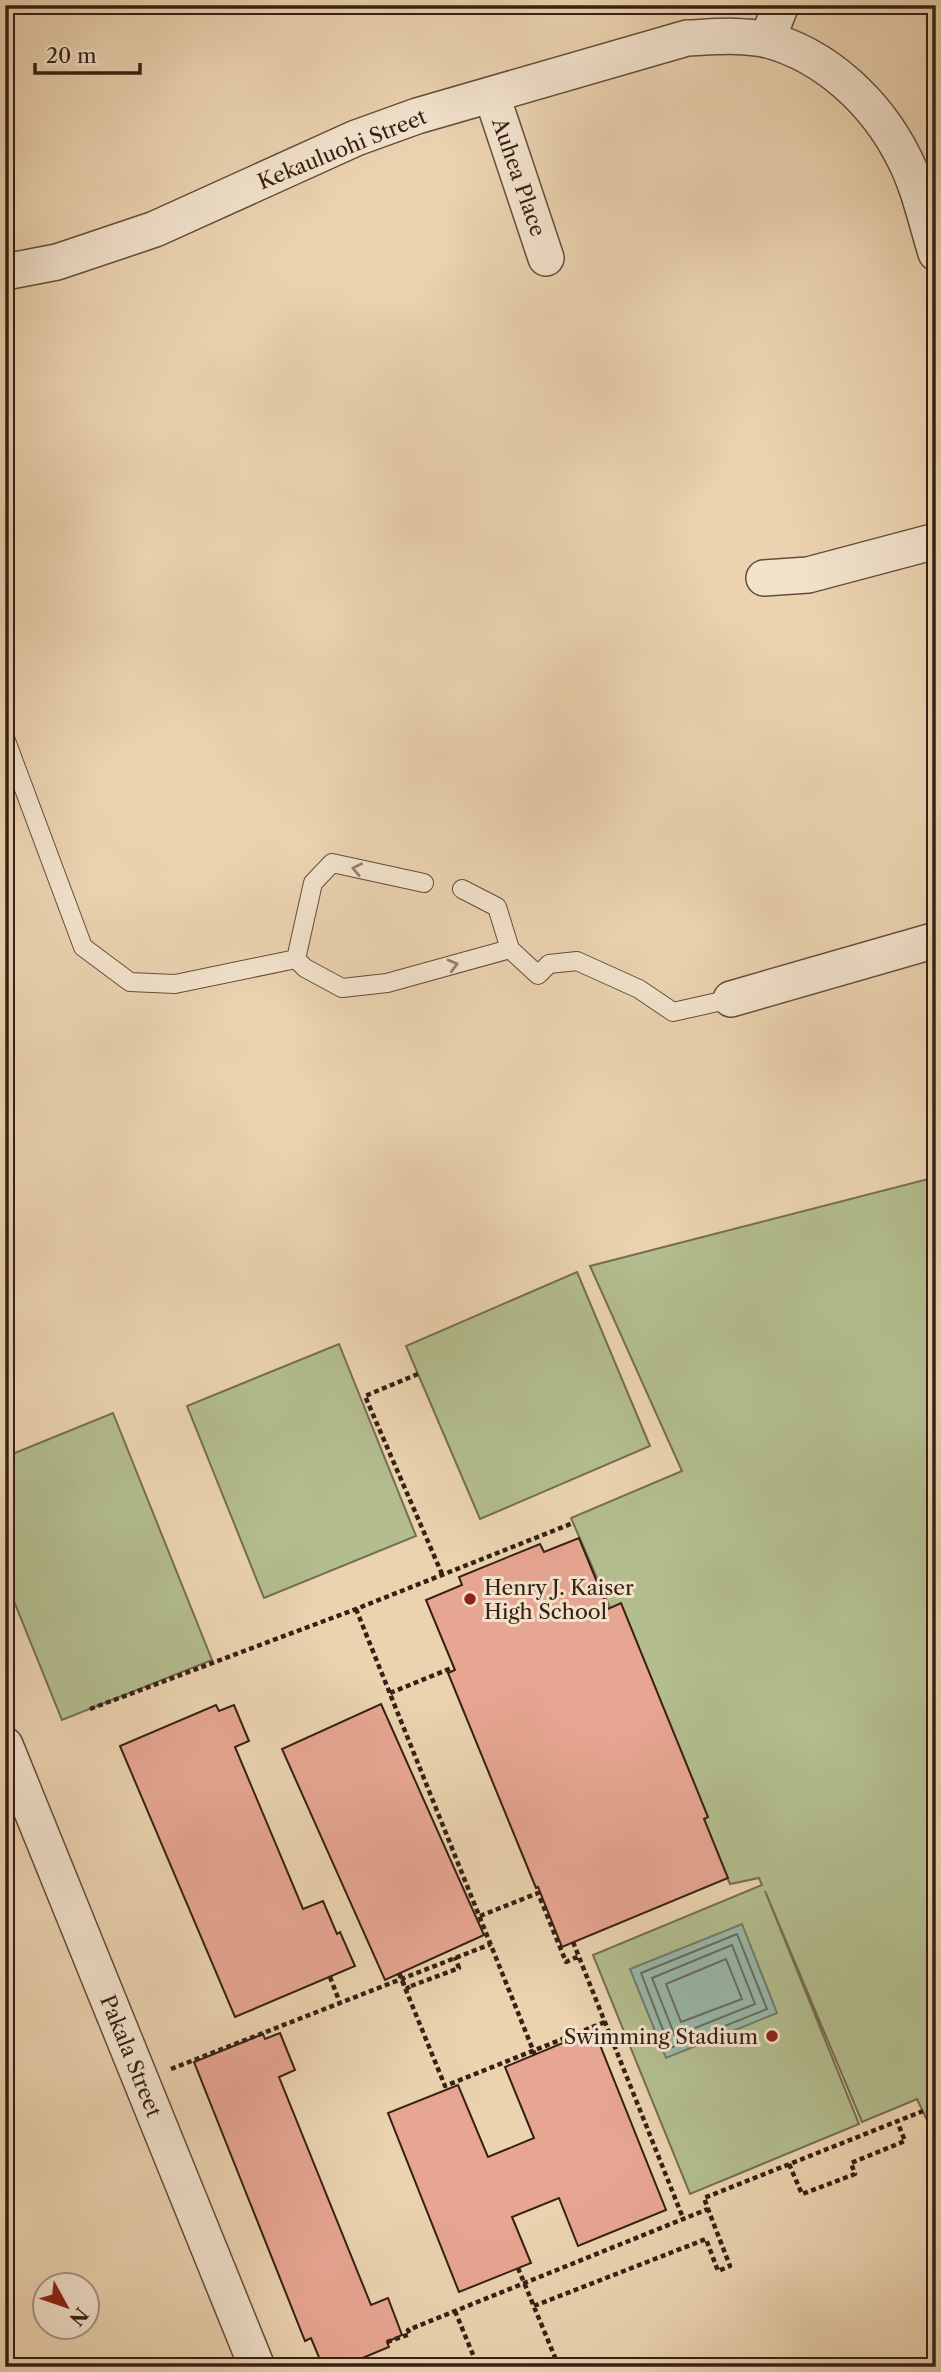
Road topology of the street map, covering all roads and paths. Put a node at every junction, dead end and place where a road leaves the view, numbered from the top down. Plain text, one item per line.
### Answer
1 (781, 5) edge
2 (767, 40) junction
3 (492, 96) junction
4 (936, 253) edge
5 (546, 258) dead end
6 (5, 272) edge
7 (936, 541) edge
8 (764, 578) dead end
9 (5, 738) edge
10 (424, 883) dead end
11 (462, 889) dead end
12 (936, 940) edge
13 (510, 949) junction
14 (296, 959) junction
15 (731, 999) joint
16 (418, 1374) dead end
17 (573, 1522) dead end
18 (442, 1574) junction
19 (356, 1609) junction
20 (454, 1667) dead end
21 (390, 1693) junction
22 (90, 1709) dead end
23 (5, 1745) edge
24 (480, 1916) junction
25 (573, 1942) dead end
26 (491, 1944) junction
27 (579, 1956) junction
28 (455, 1957) junction
29 (400, 1976) junction
30 (330, 1977) dead end
31 (408, 1988) junction
32 (340, 2003) junction
33 (605, 2022) junction
34 (535, 2053) junction
35 (184, 2064) dead end
36 (923, 2111) dead end
37 (897, 2121) junction
38 (789, 2164) junction
39 (708, 2209) junction
40 (683, 2218) junction
41 (519, 2268) dead end
42 (525, 2283) junction
43 (534, 2306) junction
44 (455, 2311) junction
45 (387, 2342) dead end
46 (321, 2363) dead end
47 (257, 2367) edge
48 (314, 2367) edge
49 (478, 2367) edge
50 (559, 2367) edge

1 - 2 street
2 - 3 street, Kekauluohi Street
2 - 4 street, Kekauluohi Street
3 - 5 street, Auhea Place
3 - 6 street, Kekauluohi Street
7 - 8 street
9 - 14 lane
10 -> 14 lane
11 - 13 lane
12 - 15 street
14 -> 13 lane
13 - 15 lane
16 - 18 path
17 - 18 path
18 - 19 path
19 - 21 path
19 - 22 path
20 - 21 path
21 - 24 path
23 - 47 street, Pakala Street
24 - 26 path
24 - 27 path
25 - 27 path
26 - 28 path
26 - 34 path
27 - 33 path
28 - 29 path
28 - 31 path
29 - 31 path, bridge
29 - 32 path
30 - 32 path
31 - 34 path
32 - 35 path
33 - 34 path
33 - 40 path
36 - 37 path
37 - 38 path
37 - 38 path
38 - 39 path
39 - 40 path
39 - 43 path
40 - 42 path
41 - 42 path
42 - 43 path
42 - 44 path
43 - 50 path
44 - 45 path
44 - 49 path
46 - 48 path

